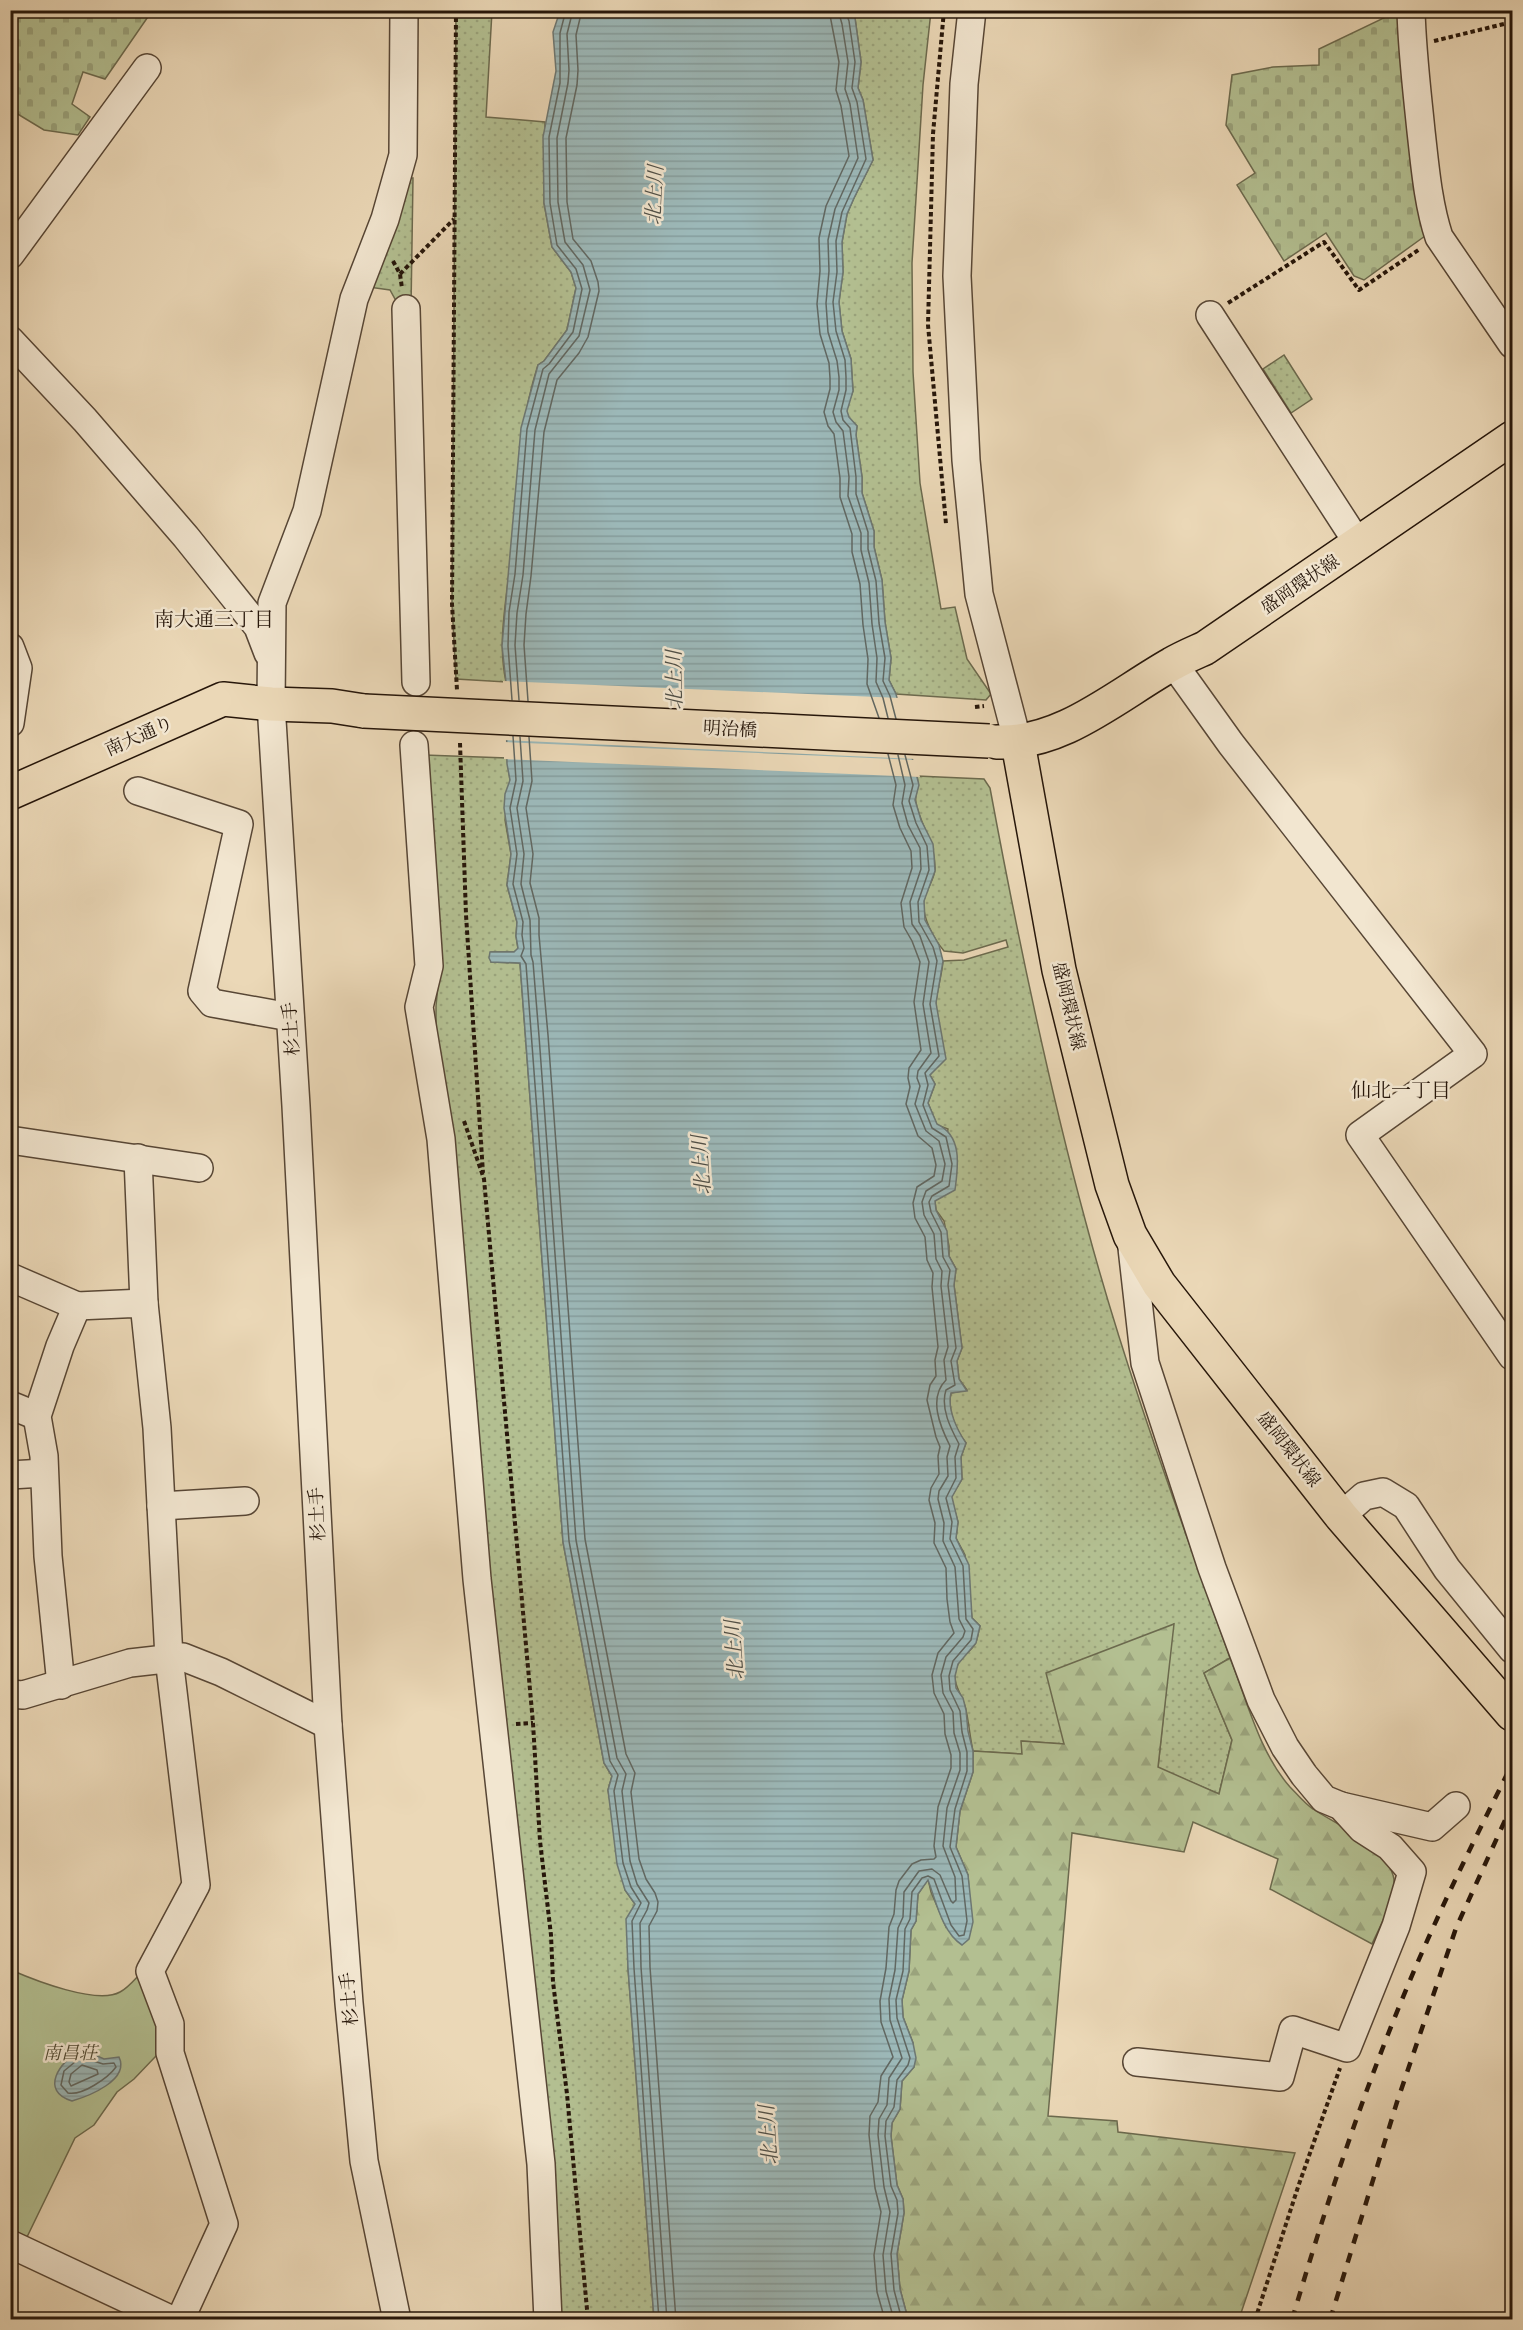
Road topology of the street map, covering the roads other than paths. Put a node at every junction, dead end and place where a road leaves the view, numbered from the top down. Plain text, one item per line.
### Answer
1 (404, 10) edge
2 (972, 10) edge
3 (991, 10) edge
4 (1411, 10) edge
5 (147, 68) dead end
6 (966, 71) junction
7 (10, 255) edge
8 (406, 309) road end
9 (1210, 315) road end
10 (10, 340) edge
11 (1512, 344) edge
12 (1512, 438) edge
13 (1359, 545) junction
14 (280, 582) junction
15 (243, 607) junction
16 (10, 647) edge
17 (271, 662) junction
18 (1173, 663) junction
19 (416, 682) dead end
20 (271, 704) junction
21 (364, 711) joint
22 (10, 723) edge
23 (1003, 742) junction
24 (414, 745) dead end
25 (138, 791) dead end
26 (10, 793) edge
27 (290, 1017) junction
28 (10, 1140) edge
29 (138, 1158) junction
30 (199, 1168) dead end
31 (1130, 1235) junction
32 (10, 1276) edge
33 (144, 1303) junction
34 (77, 1306) junction
35 (1512, 1356) edge
36 (10, 1405) edge
37 (37, 1416) junction
38 (44, 1473) junction
39 (10, 1474) edge
40 (245, 1501) dead end
41 (161, 1506) junction
42 (1341, 1516) junction
43 (1512, 1649) edge
44 (168, 1658) junction
45 (61, 1685) junction
46 (10, 1694) edge
47 (1512, 1714) edge
48 (328, 1725) junction
49 (1341, 1806) junction
50 (1456, 1806) dead end
51 (1137, 2062) dead end
52 (10, 2244) edge
53 (172, 2319) edge
54 (180, 2319) edge
55 (397, 2319) edge
56 (548, 2319) edge

1 - 14 street, 杉土手
2 - 6 street
3 - 6 street
4 - 11 street
5 - 7 street
6 - 23 street
8 - 19 street
9 - 13 street
10 - 15 street
12 - 13 main road, 盛岡環状線
13 - 18 main road, 盛岡環状線
14 - 15 street
14 - 17 street, 杉土手
15 - 17 street
16 - 22 street
17 - 20 street, 杉土手
18 - 23 main road, 盛岡環状線
18 - 35 street
20 - 21 main road, 南大通り
20 - 26 main road, 南大通り
20 - 27 street, 杉土手
21 - 23 main road, 明治橋, bridge
23 - 31 main road, 盛岡環状線
24 - 56 street
25 - 27 street
27 - 48 street, 杉土手
28 - 29 street
29 - 30 street
29 - 33 street
31 - 42 main road, 盛岡環状線
31 - 49 street
32 - 34 street
33 - 34 street
33 - 41 street
34 - 37 street
36 - 37 street
37 - 38 street
38 - 39 street
38 - 45 street
40 - 41 street
41 - 44 street
42 - 43 street
42 - 47 main road, 盛岡環状線
44 - 45 street
44 - 48 street
44 - 54 street
45 - 46 street
48 - 55 street, 杉土手
49 - 50 street
49 - 51 street
52 - 53 street

